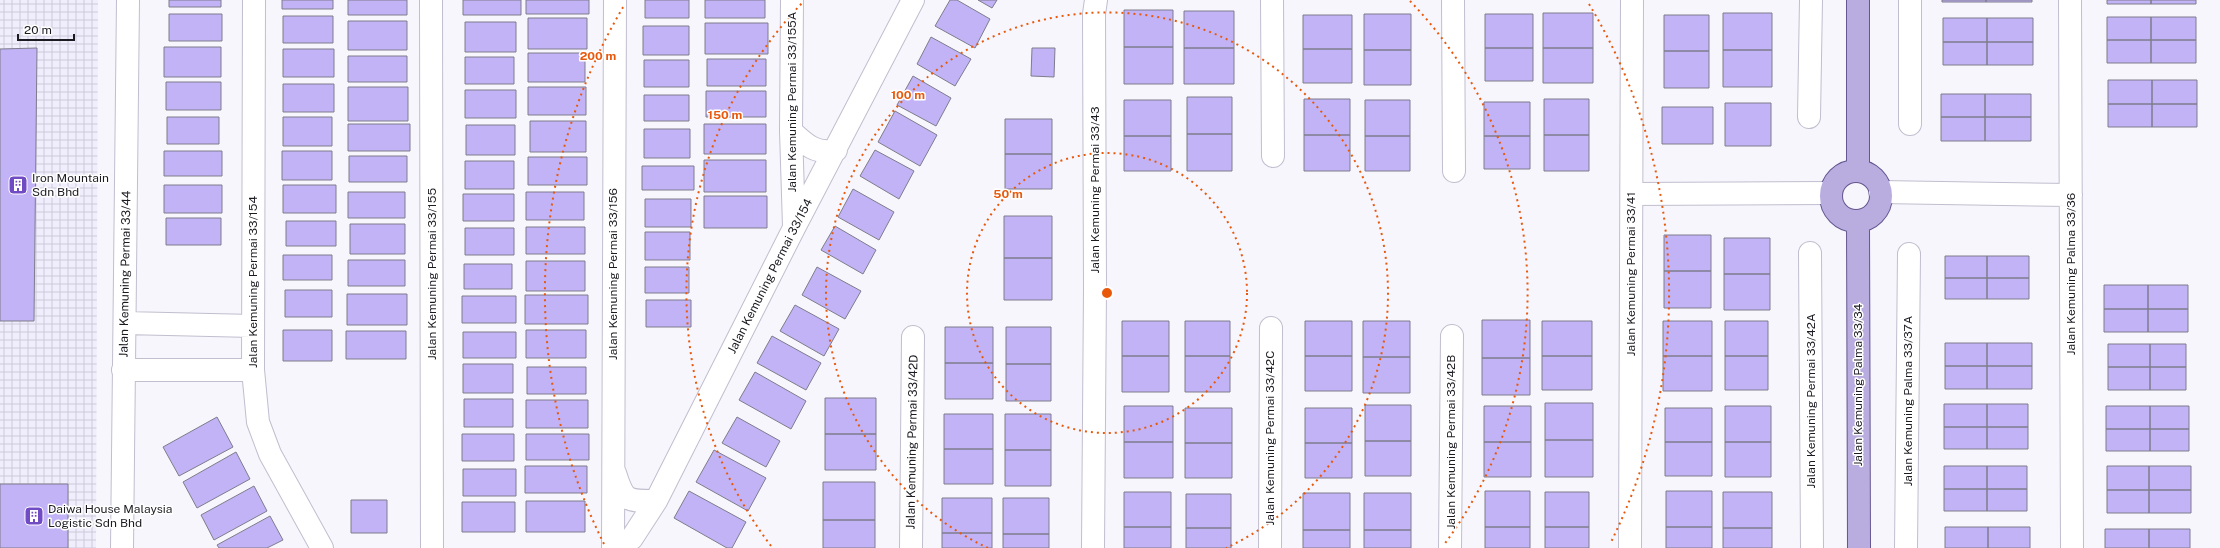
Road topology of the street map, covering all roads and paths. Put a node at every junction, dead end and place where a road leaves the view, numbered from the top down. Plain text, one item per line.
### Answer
1 (128, 0) edge
2 (254, 0) edge
3 (432, 0) edge
4 (614, 0) edge
5 (792, 0) edge
6 (913, 0) edge
7 (1096, 0) edge
8 (1272, 0) edge
9 (1453, 0) edge
10 (1632, 0) edge
11 (1811, 0) edge
12 (1858, 0) edge
13 (1910, 0) edge
14 (2070, 0) edge
15 (1809, 117) dead end
16 (1910, 124) dead end
17 (791, 131) junction
18 (836, 150) junction
19 (1273, 156) dead end
20 (1454, 171) dead end
21 (1858, 171) junction
22 (1880, 192) junction
23 (1831, 193) junction
24 (1632, 194) junction
25 (2071, 195) junction
26 (1858, 221) junction
27 (794, 228) junction
28 (1810, 253) dead end
29 (1909, 254) dead end
30 (125, 323) junction
31 (253, 326) junction
32 (1270, 328) dead end
33 (1452, 336) dead end
34 (913, 337) dead end
35 (123, 370) junction
36 (253, 370) junction
37 (612, 464) junction
38 (656, 500) junction
39 (122, 548) edge
40 (322, 548) edge
41 (432, 548) edge
42 (613, 548) edge
43 (621, 548) edge
44 (911, 548) edge
45 (1093, 548) edge
46 (1270, 548) edge
47 (1450, 548) edge
48 (1630, 548) edge
49 (1812, 548) edge
50 (1859, 548) edge
51 (1906, 548) edge
52 (2072, 548) edge

1 - 30 street, Jalan Kemuning Permai 33/44
2 - 31 street, Jalan Kemuning Permai 33/154
3 - 41 street, Jalan Kemuning Permai 33/155
4 - 37 street, Jalan Kemuning Permai 33/156
5 - 17 street, Jalan Kemuning Permai 33/155A
6 - 18 street, Jalan Kemuning Permai 33/154
7 - 45 street, Jalan Kemuning Permai 33/43
8 - 19 street
9 - 20 street
10 - 24 street, Jalan Kemuning Permai 33/41
11 - 15 street
12 - 21 main road
13 - 16 street
14 - 25 street, Jalan Kemuning Palma 33/36
17 - 18 street
17 - 27 street, Jalan Kemuning Permai 33/155A
18 - 27 street, Jalan Kemuning Permai 33/154
21 - 22 main road
21 - 23 main road
22 - 25 street
22 - 26 main road
23 - 24 street
23 - 26 main road
24 - 48 street, Jalan Kemuning Permai 33/41
25 - 52 street, Jalan Kemuning Palma 33/36
26 - 50 main road, Jalan Kemuning Palma 33/34
27 - 38 street, Jalan Kemuning Permai 33/154
28 - 49 street, Jalan Kemuning Permai 33/42A
29 - 51 street, Jalan Kemuning Palma 33/37A
30 - 31 street
30 - 35 street, Jalan Kemuning Permai 33/44
31 - 36 street, Jalan Kemuning Permai 33/154
32 - 46 street, Jalan Kemuning Permai 33/42C
33 - 47 street, Jalan Kemuning Permai 33/42B
34 - 44 street, Jalan Kemuning Permai 33/42D
35 - 36 street
35 - 39 street, Jalan Kemuning Permai 33/44
36 - 40 street, Jalan Kemuning Permai 33/154
37 - 38 street
37 - 42 street, Jalan Kemuning Permai 33/156
38 - 43 street, Jalan Kemuning Permai 33/154

